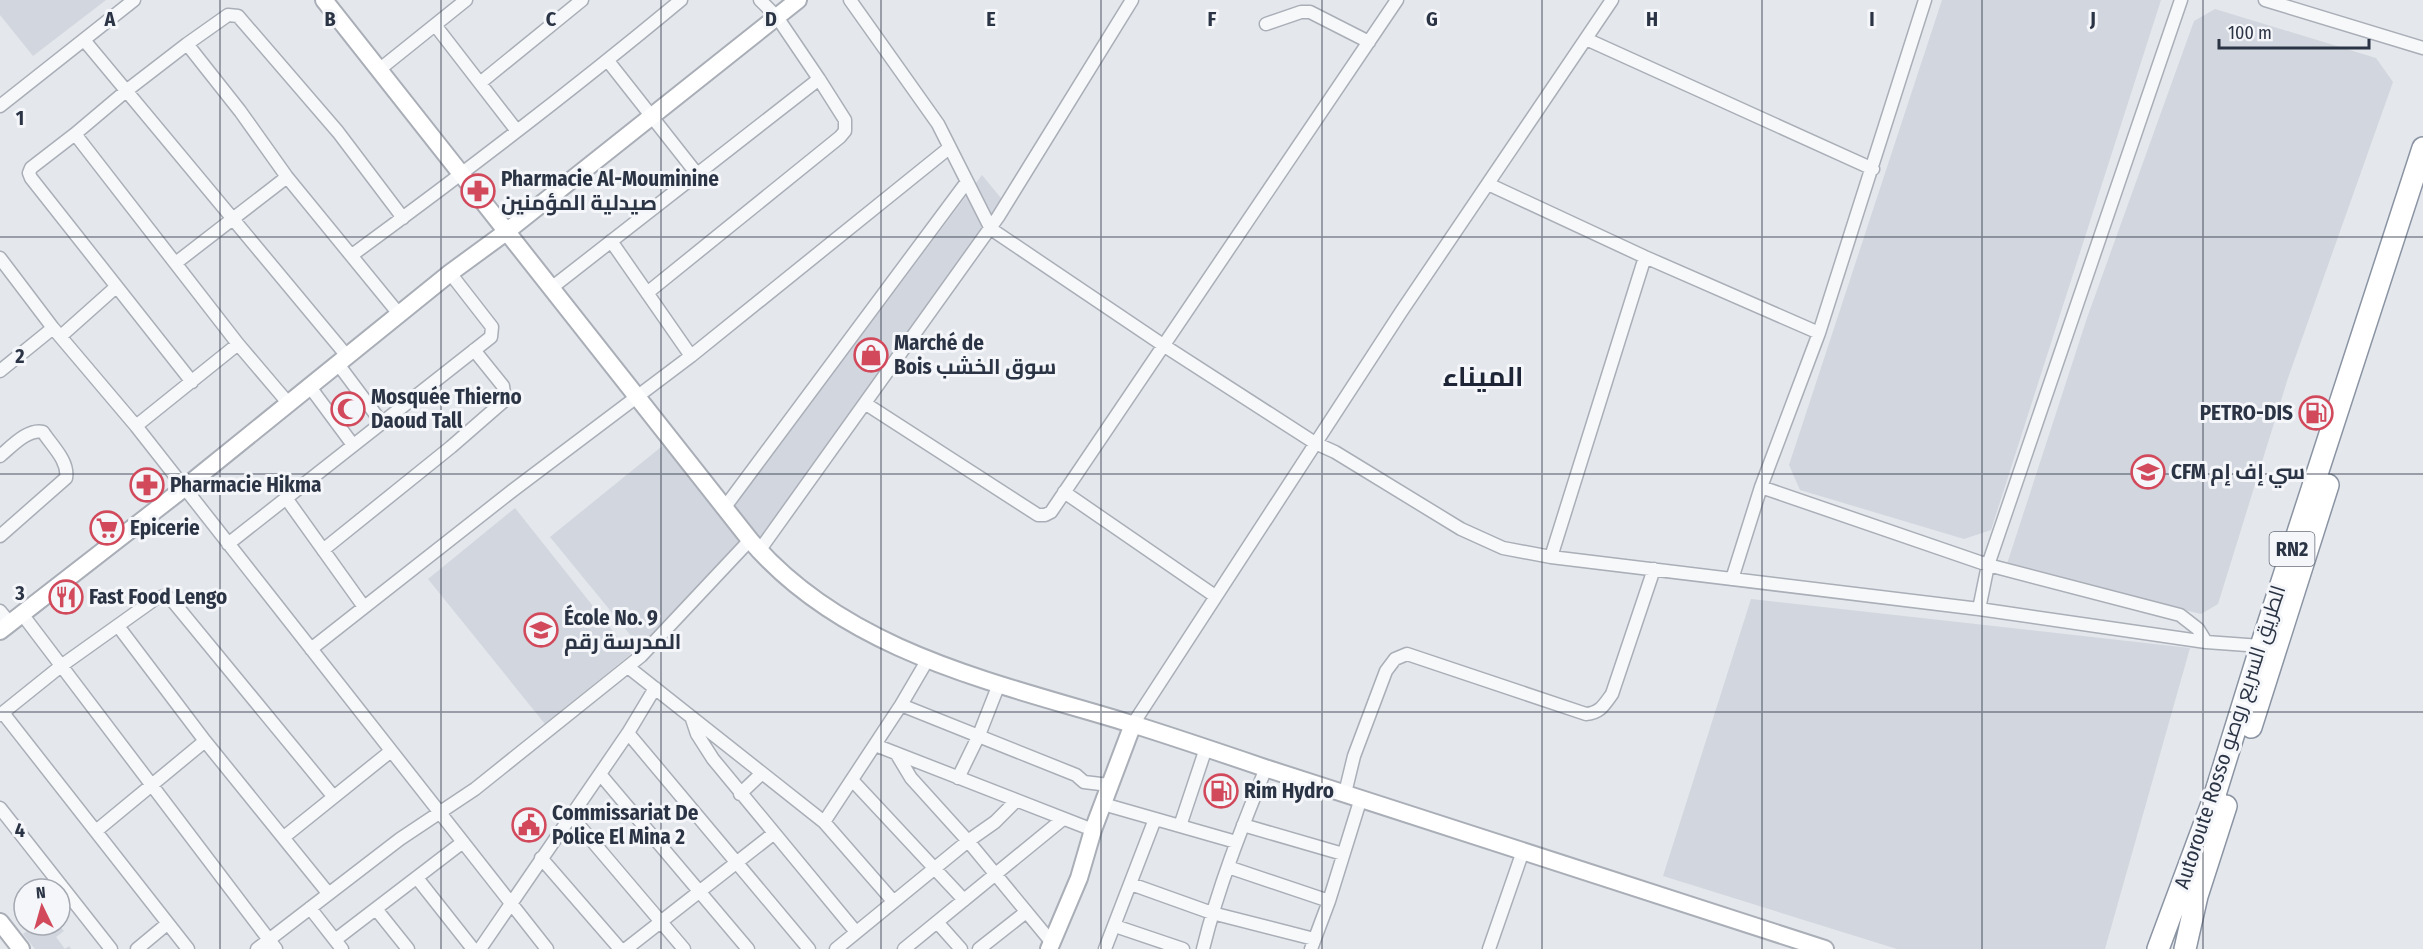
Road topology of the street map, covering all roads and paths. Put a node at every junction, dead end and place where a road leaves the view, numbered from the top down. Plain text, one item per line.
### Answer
1 (134, 0) edge
2 (324, 0) edge
3 (466, 0) edge
4 (582, 0) edge
5 (681, 0) edge
6 (760, 0) edge
7 (798, 0) edge
8 (850, 0) edge
9 (1397, 0) edge
10 (1612, 0) edge
11 (1925, 0) edge
12 (2181, 0) edge
13 (2265, 0) edge
14 (1128, 2) edge
15 (777, 17) junction
16 (1266, 24) dead end
17 (435, 25) junction
18 (1586, 39) junction
19 (84, 40) junction
20 (1369, 42) junction
21 (187, 44) junction
22 (2423, 48) edge
23 (608, 61) junction
24 (380, 69) junction
25 (819, 80) junction
26 (480, 83) junction
27 (126, 91) junction
28 (0, 106) edge
29 (652, 116) junction
30 (517, 131) junction
31 (75, 134) junction
32 (949, 148) junction
33 (2423, 148) edge
34 (1872, 169) junction
35 (697, 174) junction
36 (462, 175) junction
37 (287, 177) junction
38 (966, 183) junction
39 (1488, 184) junction
40 (2423, 188) edge
41 (403, 218) junction
42 (233, 219) junction
43 (991, 229) junction
44 (506, 232) junction
45 (611, 241) junction
46 (351, 255) junction
47 (1645, 257) junction
48 (0, 258) edge
49 (177, 262) junction
50 (450, 273) junction
51 (116, 287) junction
52 (550, 289) junction
53 (647, 293) junction
54 (399, 314) junction
55 (57, 332) junction
56 (1819, 333) junction
57 (238, 344) junction
58 (1163, 345) junction
59 (474, 350) junction
60 (691, 356) junction
61 (342, 360) junction
62 (0, 371) edge
63 (192, 382) junction
64 (310, 387) junction
65 (636, 398) junction
66 (289, 404) junction
67 (866, 404) junction
68 (382, 423) junction
69 (136, 426) junction
70 (1315, 443) junction
71 (353, 445) junction
72 (0, 456) edge
73 (1761, 487) junction
74 (184, 488) junction
75 (1064, 492) junction
76 (286, 498) junction
77 (725, 507) junction
78 (0, 536) edge
79 (228, 544) junction
80 (754, 545) junction
81 (323, 549) junction
82 (1551, 557) junction
83 (1988, 565) junction
84 (1654, 569) junction
85 (1732, 579) junction
86 (1215, 596) junction
87 (364, 607) junction
88 (1979, 609) junction
89 (8, 620) edge
90 (118, 626) junction
91 (2206, 642) junction
92 (2261, 646) junction
93 (310, 649) junction
94 (928, 659) junction
95 (61, 666) junction
96 (628, 667) junction
97 (999, 684) junction
98 (655, 688) junction
99 (901, 705) junction
100 (2, 714) edge
101 (692, 717) junction
102 (1132, 724) junction
103 (628, 733) junction
104 (979, 735) junction
105 (205, 741) junction
106 (875, 745) junction
107 (1206, 748) junction
108 (391, 751) junction
109 (896, 753) junction
110 (1266, 768) junction
111 (762, 773) junction
112 (600, 774) junction
113 (958, 778) junction
114 (852, 780) junction
115 (1109, 785) junction
116 (152, 786) junction
117 (740, 794) junction
118 (333, 796) junction
119 (1353, 796) junction
120 (1016, 801) junction
121 (1103, 804) junction
122 (0, 808) edge
123 (441, 813) junction
124 (571, 816) junction
125 (1063, 819) junction
126 (1155, 819) junction
127 (824, 822) junction
128 (1243, 825) junction
129 (1180, 826) junction
130 (1093, 830) junction
131 (96, 831) junction
132 (773, 834) junction
133 (284, 837) junction
134 (968, 841) junction
135 (463, 842) junction
136 (1236, 843) junction
137 (1523, 851) junction
138 (1343, 854) junction
139 (541, 858) junction
140 (736, 862) junction
141 (1228, 867) junction
142 (933, 869) junction
143 (995, 876) junction
144 (417, 878) junction
145 (1131, 884) junction
146 (699, 891) junction
147 (328, 893) junction
148 (964, 900) junction
149 (893, 901) junction
150 (1329, 901) junction
151 (510, 903) junction
152 (310, 908) junction
153 (376, 909) junction
154 (1026, 912) junction
155 (1212, 913) junction
156 (0, 922) edge
157 (661, 922) junction
158 (937, 922) junction
159 (167, 924) junction
160 (1115, 926) junction
161 (855, 932) junction
162 (272, 944) edge
163 (1312, 944) edge
164 (339, 945) edge
165 (1158, 945) edge
166 (1051, 946) edge
167 (21, 949) edge
168 (111, 949) edge
169 (137, 949) edge
170 (188, 949) edge
171 (257, 949) edge
172 (408, 949) edge
173 (473, 949) edge
174 (480, 949) edge
175 (547, 949) edge
176 (620, 949) edge
177 (626, 949) edge
178 (684, 949) edge
179 (748, 949) edge
180 (809, 949) edge
181 (836, 949) edge
182 (904, 949) edge
183 (961, 949) edge
184 (979, 949) edge
185 (1105, 949) edge
186 (1184, 949) edge
187 (1203, 949) edge
188 (1490, 949) edge
189 (1825, 949) edge
190 (2158, 949) edge
191 (2185, 949) edge

1 - 19 street
2 - 24 main road
3 - 17 street
4 - 26 street
5 - 23 street
6 - 15 street
7 - 15 main road
8 - 32 street
9 - 20 street
10 - 18 street
11 - 34 street
12 - 83 street
13 - 22 street
14 - 43 street
15 - 25 street
15 - 29 main road
16 - 20 street
17 - 24 street
17 - 26 street
18 - 34 street
18 - 39 street
19 - 27 street
19 - 28 street
20 - 58 street
21 - 27 street
21 - 37 street
21 - 41 street
23 - 29 street
23 - 30 street
24 - 36 main road
25 - 35 street
25 - 53 street
26 - 30 street
27 - 31 street
27 - 42 street
29 - 35 street
29 - 44 main road
30 - 36 street
31 - 49 street
31 - 51 street
32 - 38 street
32 - 60 street
33 - 92 highway, Autoroute Rosso الطريق السريع روصو / RN2
34 - 56 street
35 - 45 street
36 - 41 street
36 - 44 main road
37 - 42 street
37 - 46 street
38 - 43 street
38 - 77 street
39 - 47 street
39 - 70 street
40 - 191 highway, Autoroute Rosso الطريق السريع روصو / RN2
41 - 46 street
42 - 49 street
42 - 61 street
43 - 58 street
43 - 67 street
44 - 50 main road
44 - 52 main road
45 - 52 street
45 - 53 street
46 - 54 street
47 - 56 street
47 - 82 street
48 - 55 street
49 - 57 street
50 - 54 main road
50 - 59 street
51 - 55 street
51 - 63 street
52 - 65 main road
53 - 60 street
54 - 61 main road
55 - 62 street
55 - 69 street
56 - 73 street
57 - 63 street
57 - 66 street
58 - 70 street
58 - 75 street
59 - 68 street
59 - 81 street
60 - 65 street
61 - 64 main road
61 - 68 street
63 - 69 street
64 - 66 main road
64 - 71 street
65 - 77 main road
65 - 87 street
66 - 74 main road
67 - 75 street
67 - 80 street
68 - 71 street
69 - 74 street
70 - 82 street
70 - 86 street
71 - 76 street
72 - 78 street
73 - 83 street
73 - 85 street
74 - 79 street
74 - 89 main road
75 - 86 street
76 - 79 street
76 - 81 street
77 - 80 main road
79 - 93 street
80 - 94 main road
80 - 96 street
81 - 87 street
82 - 84 street
83 - 88 street
83 - 91 street
84 - 85 street
84 - 119 street
85 - 88 street
86 - 102 street
87 - 93 street
88 - 91 street
89 - 95 street
90 - 95 street
90 - 105 street
90 - 118 street
91 - 92 street
92 - 190 highway, Autoroute Rosso الطريق السريع روصو / RN2
93 - 108 street
94 - 97 main road
94 - 99 street
95 - 100 street
95 - 116 street
96 - 98 street
96 - 123 street
97 - 102 main road
97 - 104 street
98 - 101 street
98 - 103 street
99 - 104 street
99 - 106 street
100 - 131 street
101 - 111 street
101 - 117 street
102 - 107 main road
102 - 115 main road
103 - 112 street
103 - 140 street
104 - 113 street
104 - 115 street
105 - 116 street
105 - 133 street
106 - 109 street
106 - 114 street
107 - 110 main road
107 - 129 street
108 - 118 street
108 - 123 street
109 - 113 street
109 - 134 street
110 - 119 main road
110 - 128 street
111 - 117 street
111 - 127 street
112 - 124 street
112 - 146 street
113 - 120 street
114 - 127 street
114 - 142 street
115 - 121 main road
116 - 131 street
116 - 162 street
117 - 132 street
118 - 133 street
119 - 137 main road
119 - 138 street
120 - 125 street
120 - 134 street
121 - 126 street
121 - 130 main road
122 - 168 street
123 - 135 street
123 - 147 street
124 - 139 street
124 - 157 street
125 - 130 street
125 - 143 street
126 - 129 street
126 - 145 street
127 - 149 street
128 - 136 street
128 - 138 street
129 - 136 street
130 - 166 main road
131 - 159 street
132 - 140 street
132 - 161 street
133 - 147 street
134 - 142 street
134 - 143 street
135 - 144 street
135 - 151 street
136 - 141 street
137 - 188 street
137 - 189 main road
138 - 150 street
139 - 151 street
139 - 176 street
140 - 146 street
140 - 180 street
141 - 150 street
141 - 155 street
142 - 148 street
142 - 149 street
143 - 148 street
143 - 154 street
144 - 153 street
144 - 173 street
145 - 155 street
145 - 160 street
146 - 157 street
146 - 179 street
147 - 152 street
148 - 158 street
149 - 161 street
150 - 163 street
151 - 174 street
151 - 175 street
152 - 162 street
152 - 164 street
153 - 164 street
153 - 172 street
154 - 166 street
154 - 184 street
155 - 163 street
155 - 187 street
156 - 167 main road
157 - 177 street
157 - 178 street
158 - 182 street
158 - 183 street
159 - 169 street
159 - 170 street
160 - 165 street
160 - 185 street
161 - 181 street
162 - 171 street
165 - 186 street

